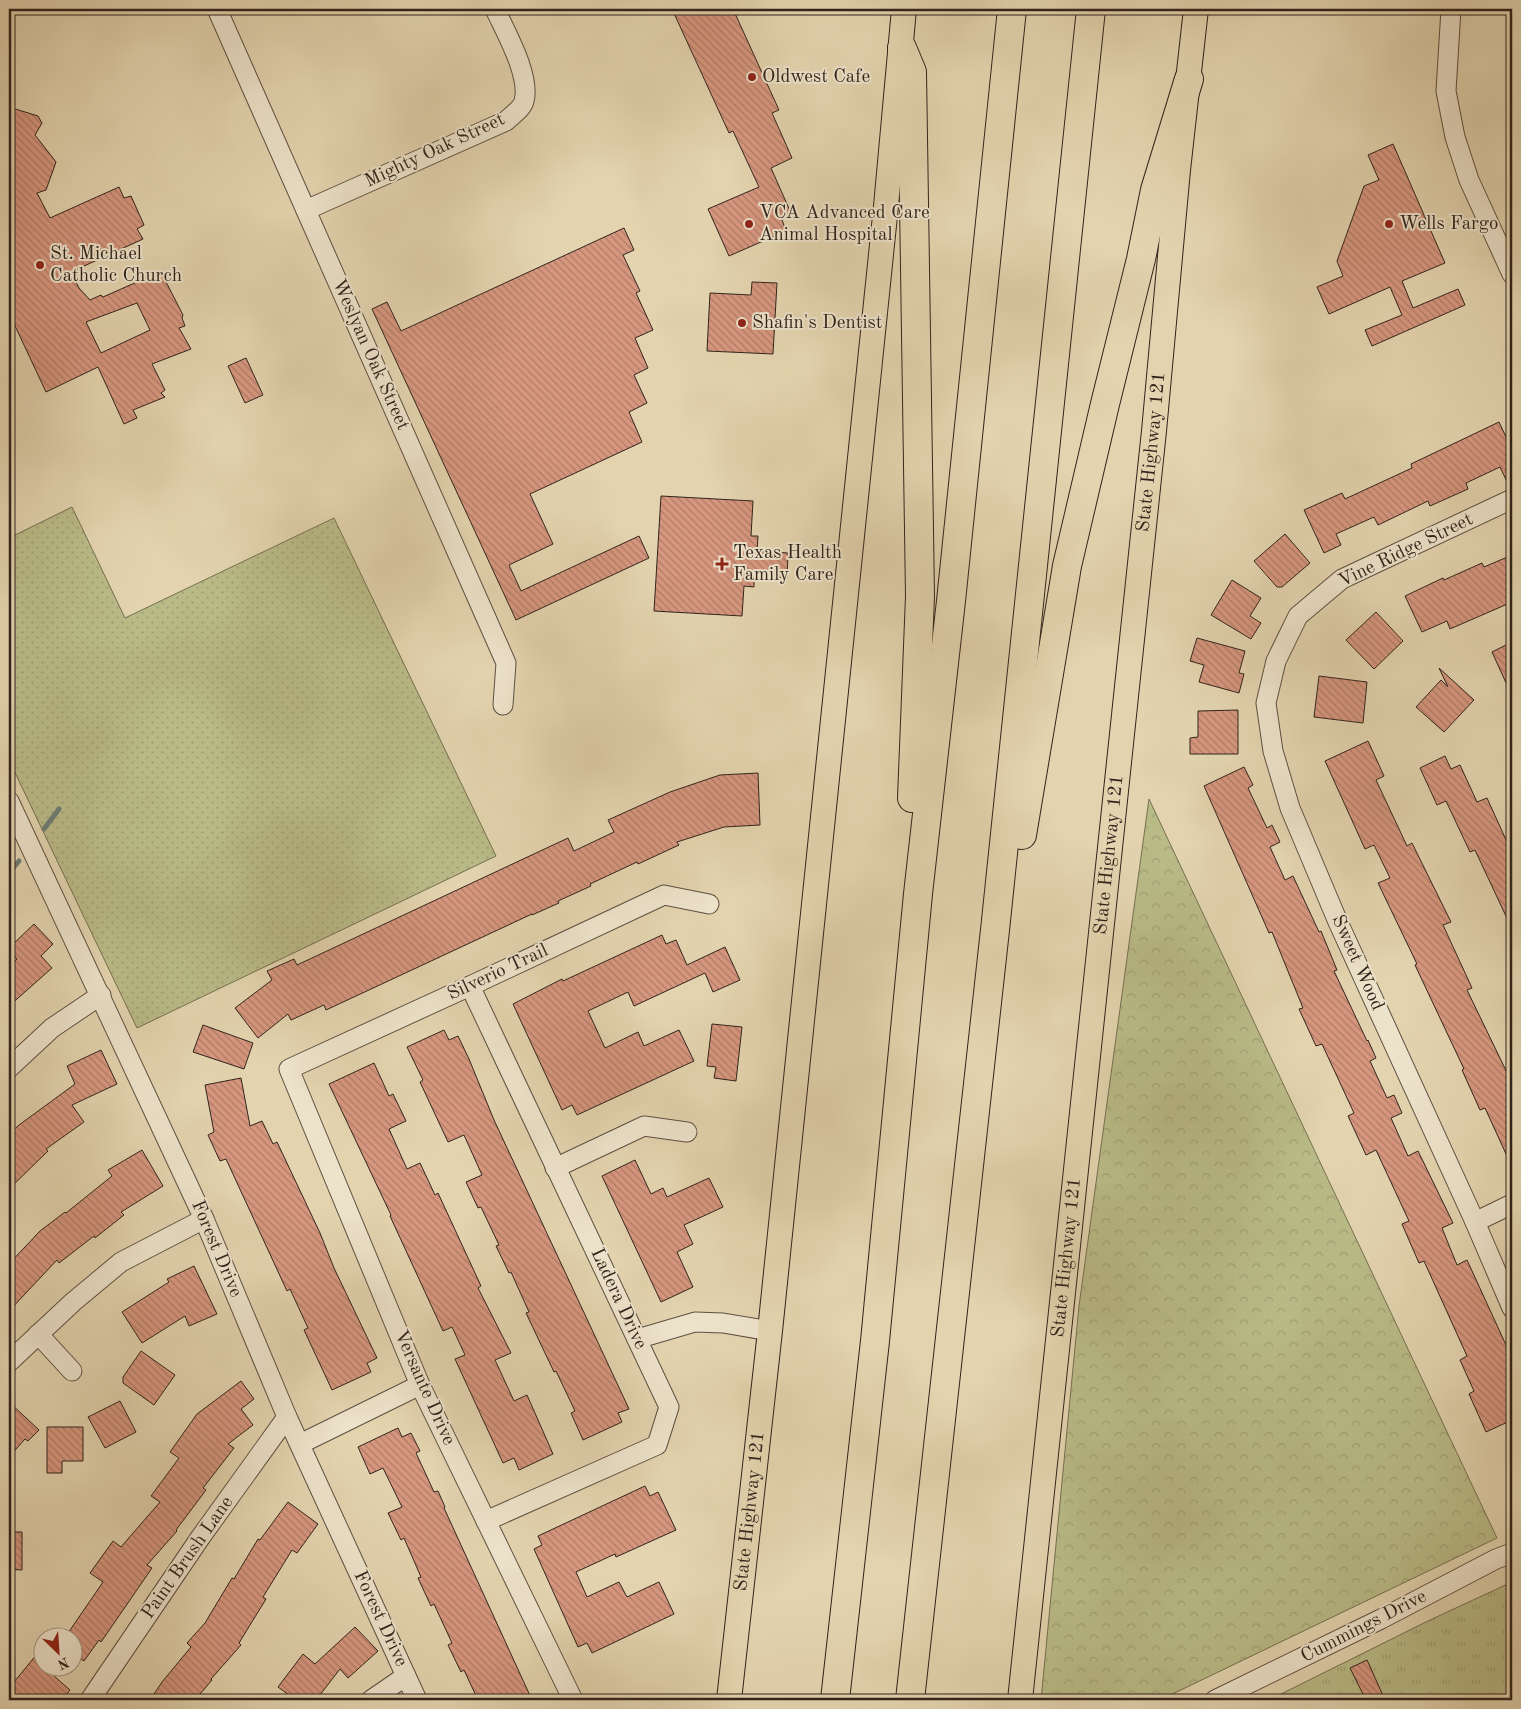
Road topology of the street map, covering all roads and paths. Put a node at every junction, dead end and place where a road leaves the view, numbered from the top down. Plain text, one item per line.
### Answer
1 (217, 9) edge
2 (495, 9) edge
3 (904, 9) edge
4 (1012, 9) edge
5 (1091, 9) edge
6 (1196, 9) edge
7 (1451, 9) edge
8 (902, 48) junction
9 (1189, 80) junction
10 (306, 210) junction
11 (1512, 274) edge
12 (1512, 499) edge
13 (1305, 610) joint
14 (503, 705) dead end
15 (9, 801) edge
16 (918, 894) junction
17 (709, 904) dead end
18 (995, 930) junction
19 (470, 986) junction
20 (101, 995) junction
21 (9, 1068) edge
22 (289, 1069) joint
23 (687, 1132) dead end
24 (556, 1168) junction
25 (1512, 1204) edge
26 (204, 1219) junction
27 (1476, 1222) junction
28 (1512, 1308) edge
29 (770, 1331) junction
30 (38, 1334) junction
31 (637, 1339) junction
32 (9, 1362) edge
33 (72, 1371) dead end
34 (420, 1385) junction
35 (288, 1417) junction
36 (300, 1444) junction
37 (486, 1521) junction
38 (1512, 1553) edge
39 (406, 1676) junction
40 (90, 1700) edge
41 (370, 1700) edge
42 (417, 1700) edge
43 (573, 1700) edge
44 (729, 1700) edge
45 (835, 1700) edge
46 (910, 1700) edge
47 (1020, 1700) edge
48 (1215, 1700) edge

1 - 10 street, Weslyan Oak Street
2 - 10 street, Mighty Oak Street
3 - 8 main road, State Highway 121
4 - 16 highway
5 - 18 highway
6 - 9 main road, State Highway 121
7 - 11 street
8 - 16 highway
8 - 29 main road, State Highway 121
9 - 18 highway
9 - 47 main road, State Highway 121
10 - 14 street, Weslyan Oak Street
12 - 13 street, Vine Ridge Street
13 - 27 street, Sweet Wood
15 - 20 street, Forest Drive
16 - 45 highway
17 - 19 street, Silverio Trail
18 - 46 highway
19 - 22 street, Silverio Trail
19 - 24 street, Ladera Drive
20 - 21 street
20 - 26 street, Forest Drive
22 - 34 street, Versante Drive
23 - 24 street
24 - 31 street, Ladera Drive
25 - 27 street
26 - 30 street
26 - 35 street, Forest Drive
27 - 28 street, Sweet Wood
29 - 31 street
29 - 44 main road, State Highway 121
30 - 32 street
30 - 33 street
31 - 37 street, Ladera Drive
34 - 36 street
34 - 37 street, Versante Drive
35 - 36 street, Forest Drive
35 - 40 street, Paint Brush Lane
36 - 39 street, Forest Drive
37 - 43 street, Versante Drive
38 - 48 street, Cummings Drive
39 - 41 street
39 - 42 street, Forest Drive

